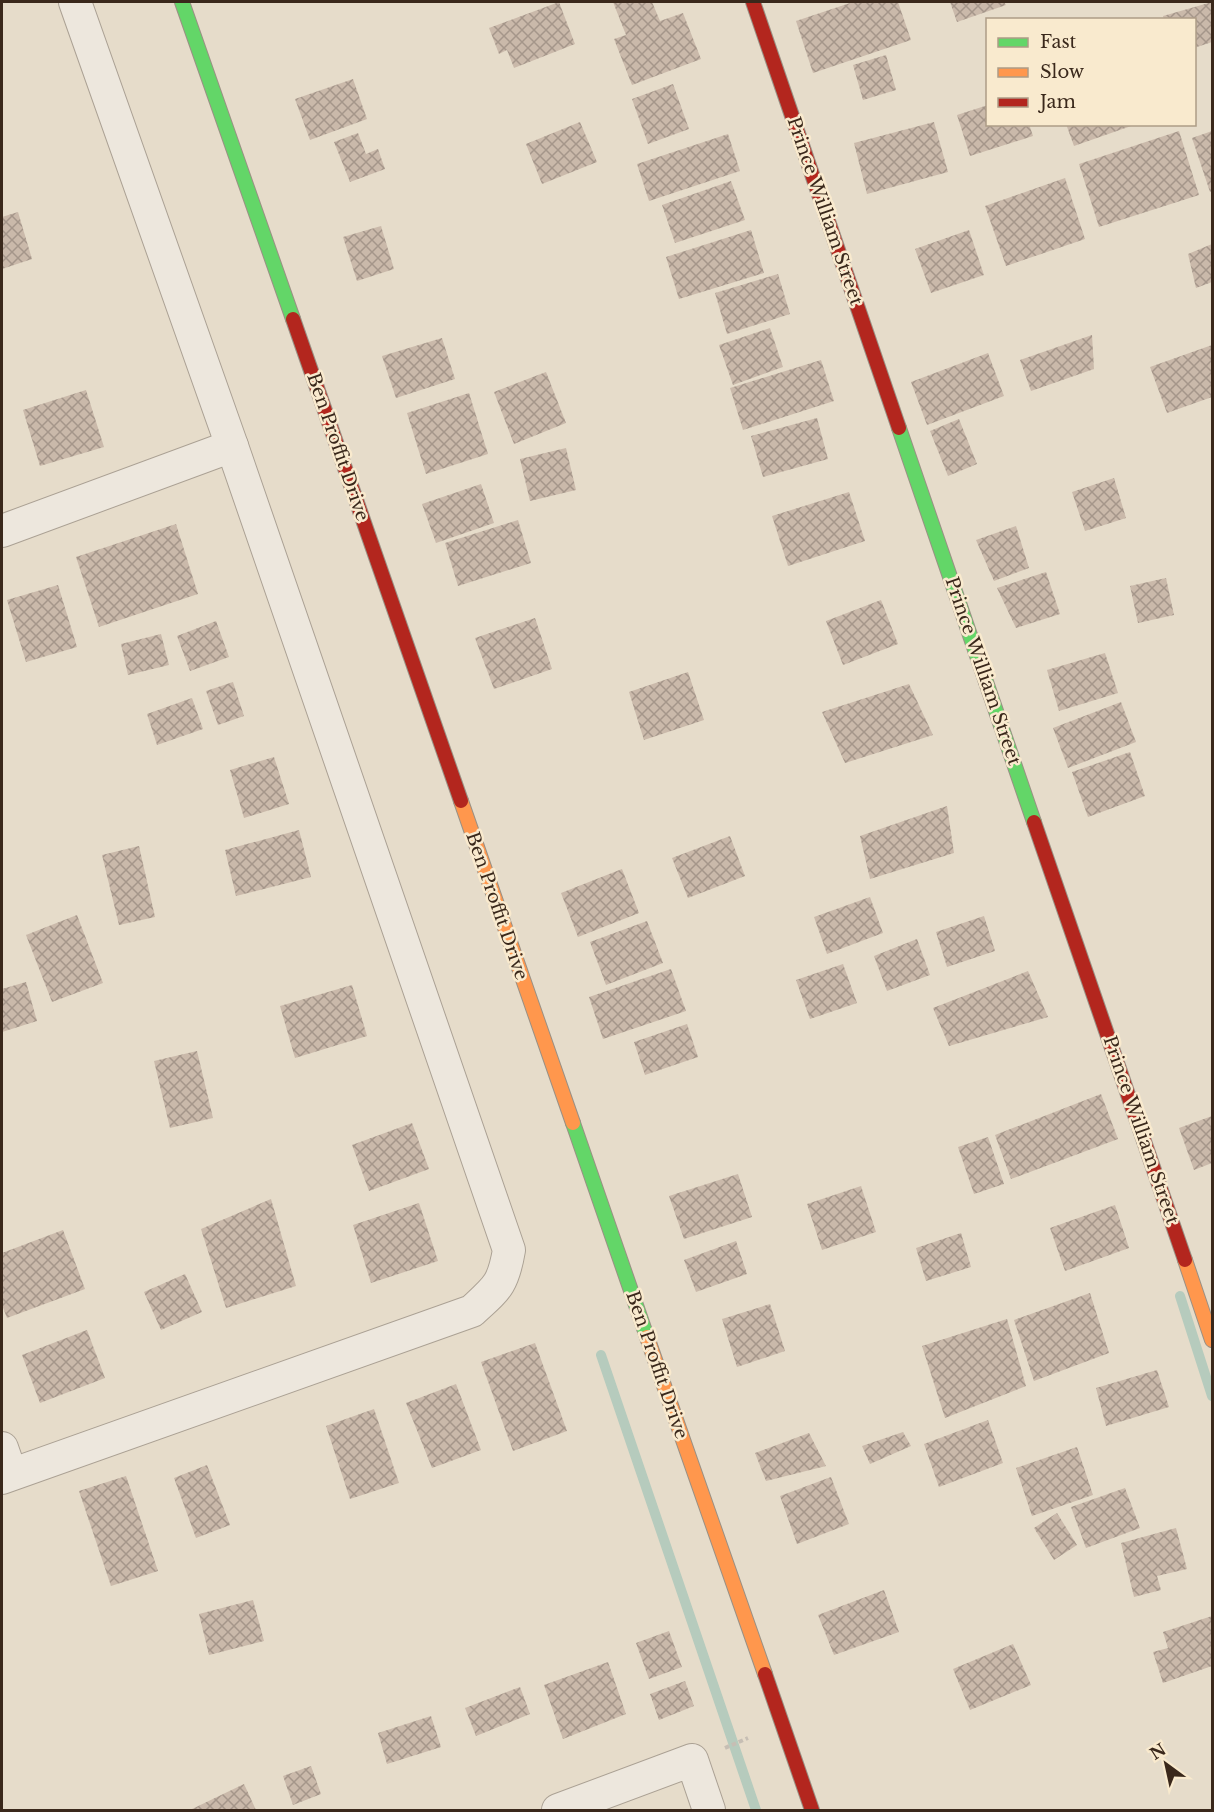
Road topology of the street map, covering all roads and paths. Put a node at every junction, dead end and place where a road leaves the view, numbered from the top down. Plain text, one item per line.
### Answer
1 (75, 2) edge
2 (182, 2) edge
3 (753, 2) edge
4 (232, 446) junction
5 (2, 531) edge
6 (1212, 1340) edge
7 (5, 1467) edge
8 (783, 1725) junction
9 (692, 1760) junction
10 (558, 1810) edge
11 (709, 1810) edge
12 (812, 1810) edge

1 - 4 street
2 - 8 street, Ben Proffit Drive
3 - 6 street, Prince William Street
4 - 5 street
4 - 7 street
8 - 9 path
8 - 12 street, Ben Proffit Drive
9 - 10 street
9 - 11 street

